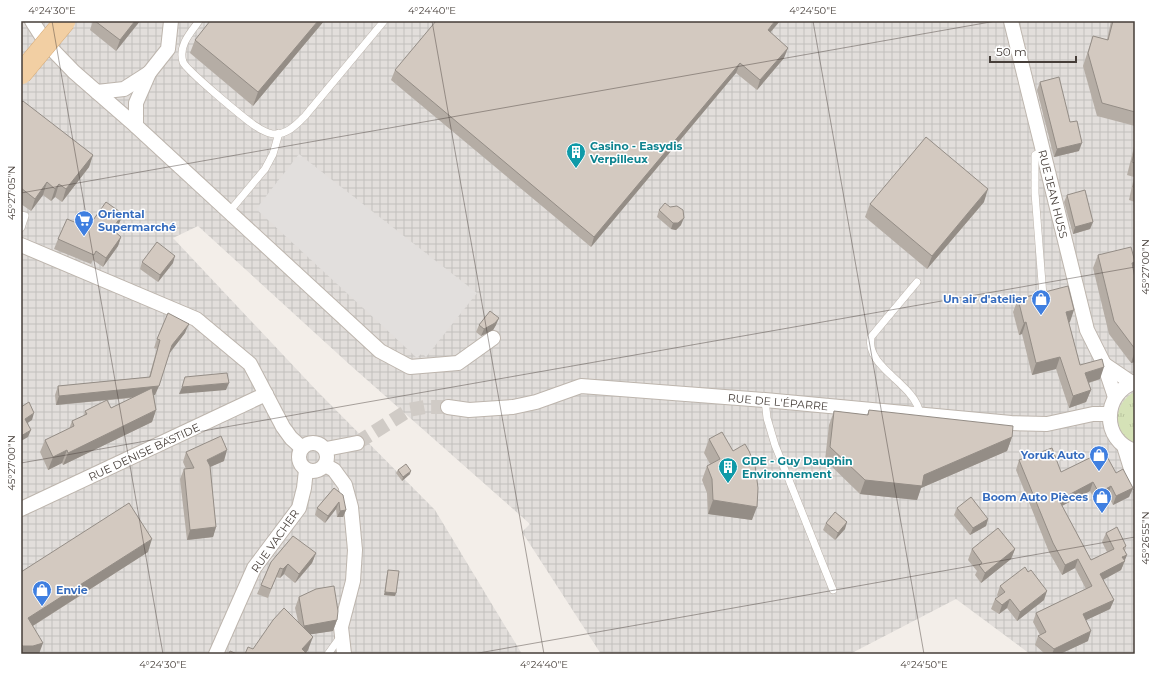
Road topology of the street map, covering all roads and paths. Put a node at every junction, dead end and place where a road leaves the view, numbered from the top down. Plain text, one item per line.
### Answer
1 (32, 21) edge
2 (47, 21) edge
3 (65, 21) edge
4 (171, 21) edge
5 (199, 21) edge
6 (384, 21) edge
7 (1011, 21) edge
8 (21, 52) edge
9 (150, 72) junction
10 (21, 74) edge
11 (97, 92) junction
12 (136, 126) junction
13 (279, 133) junction
14 (1043, 151) junction
15 (229, 212) junction
16 (21, 215) edge
17 (21, 228) edge
18 (21, 245) edge
19 (917, 282) dead end
20 (1028, 300) edge
21 (493, 338) dead end
22 (1104, 364) junction
23 (1134, 383) edge
24 (266, 394) junction
25 (1115, 397) junction
26 (765, 400) junction
27 (448, 407) tunnel mouth
28 (920, 414) junction
29 (1110, 414) junction
30 (357, 442) tunnel mouth
31 (302, 448) junction
32 (1130, 448) edge
33 (326, 449) junction
34 (325, 465) junction
35 (306, 470) junction
36 (1135, 482) edge
37 (21, 509) edge
38 (833, 590) dead end
39 (342, 634) junction
40 (216, 654) edge
41 (328, 654) edge
42 (344, 654) edge

1 - 11 street
2 - 8 main road
3 - 10 main road, bridge
4 - 9 street
5 - 13 lane
6 - 13 lane
7 - 14 street, RUE JEAN HUSS
9 - 11 street
9 - 12 street
11 - 12 street
12 - 15 street
13 - 15 lane
14 - 20 lane
14 - 22 street, RUE JEAN HUSS
15 - 21 street
16 - 17 lane
18 - 24 street
19 - 28 lane
22 - 23 street, RUE JEAN HUSS
22 - 25 street, RUE JEAN HUSS
23 - 25 street
24 - 31 street
24 - 37 street, RUE DENISE BASTIDE
25 - 29 street
26 - 27 street, RUE DE L'ÉPARRE
26 - 28 street, RUE DE L'ÉPARRE
26 - 38 lane
28 - 29 street, RUE DE L'ÉPARRE
29 - 32 street
30 - 33 street
31 - 33 street
31 - 35 street
32 - 36 street
33 - 34 street
34 - 35 street
34 - 39 street
35 - 40 street, RUE VACHER
39 - 41 lane
39 - 42 street

